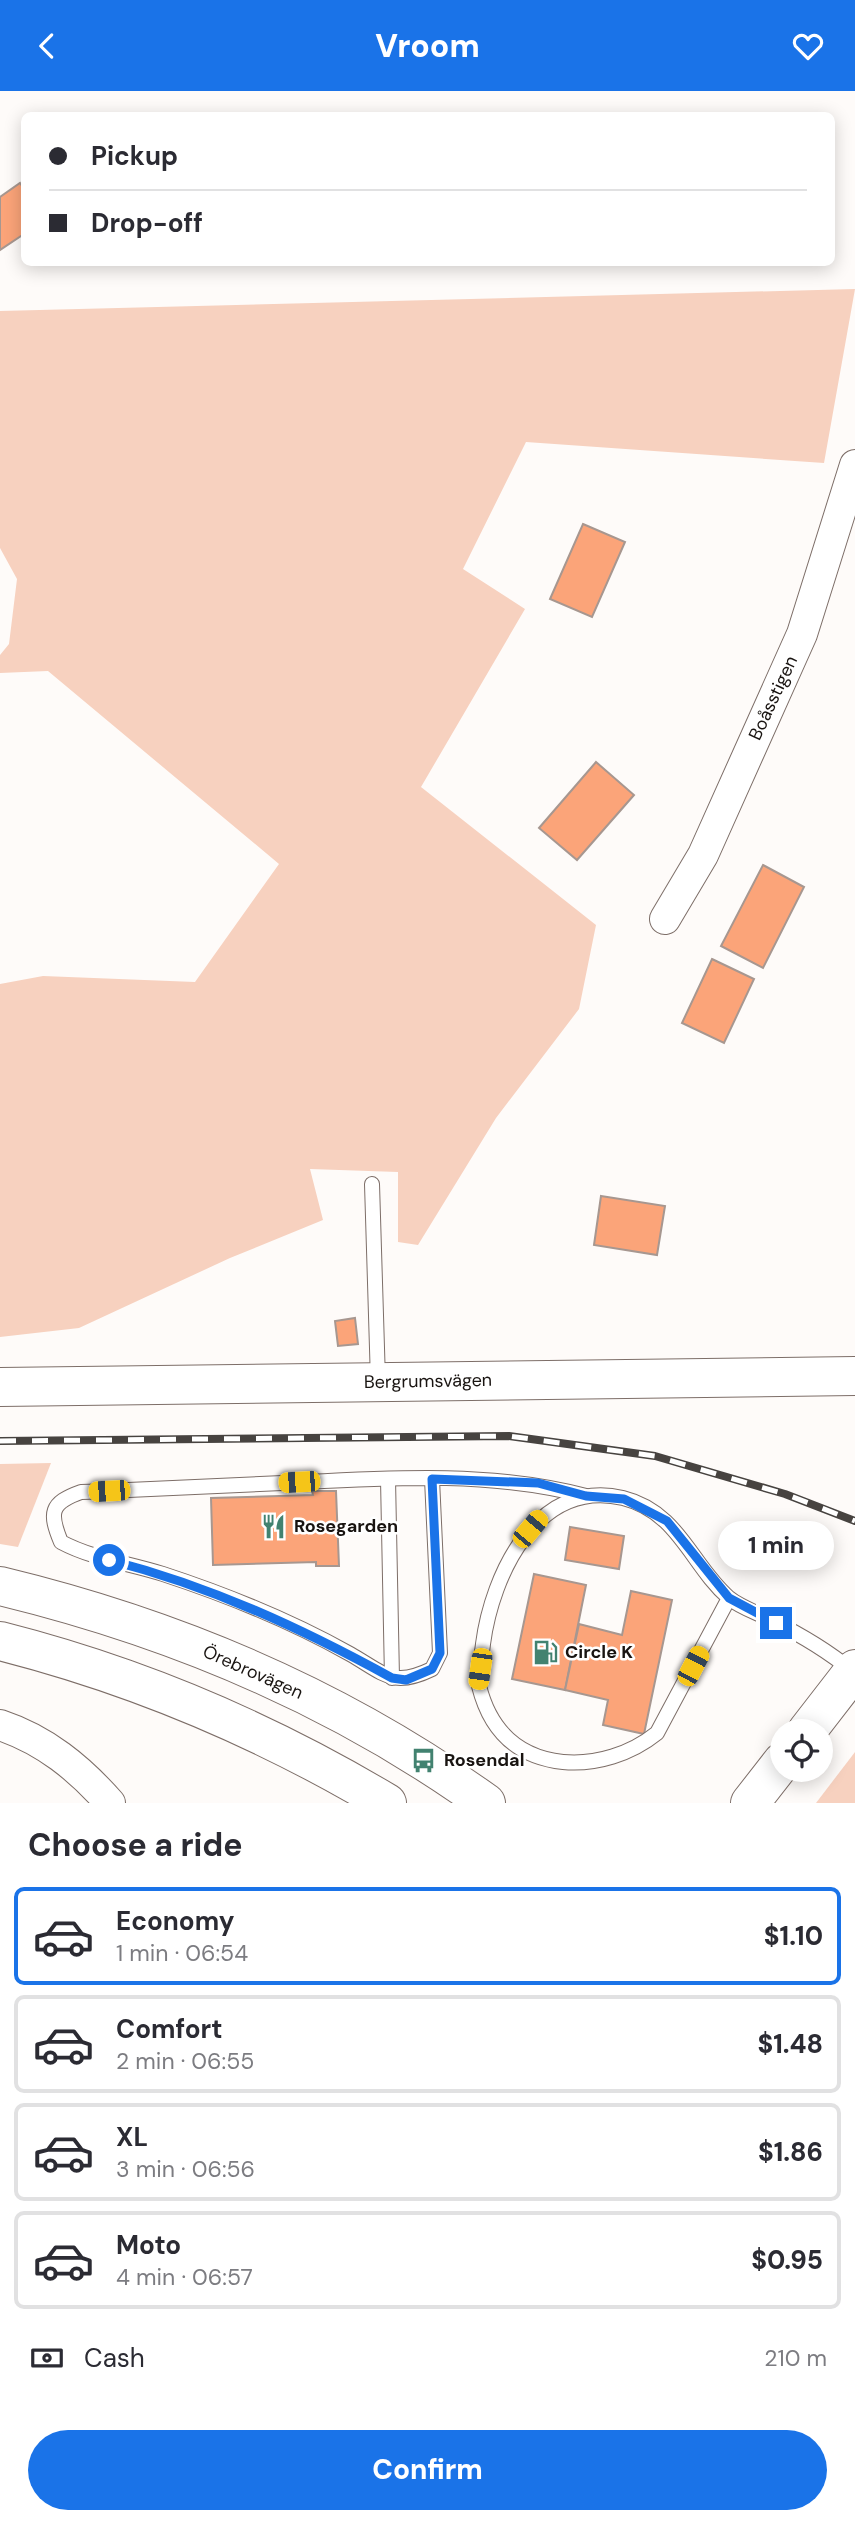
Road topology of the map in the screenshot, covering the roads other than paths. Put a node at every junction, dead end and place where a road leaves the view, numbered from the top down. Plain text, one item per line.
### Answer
1 (855, 465) edge
2 (665, 919) dead end
3 (372, 1184) dead end
4 (855, 1376) edge
5 (378, 1383) junction
6 (0, 1387) edge
7 (388, 1479) junction
8 (432, 1479) junction
9 (586, 1496) junction
10 (0, 1586) edge
11 (729, 1598) junction
12 (0, 1641) edge
13 (854, 1671) edge
14 (392, 1678) junction
15 (816, 1719) edge
16 (0, 1725) edge
17 (770, 1777) edge
18 (110, 1803) edge
19 (387, 1803) edge
20 (486, 1803) edge
21 (750, 1803) edge

1 - 2 street, Boåsstigen
3 - 5 lane
4 - 5 main road, Bergrumsvägen
5 - 6 main road, Bergrumsvägen
7 - 8 lane
7 - 14 lane
7 - 14 lane
8 - 9 lane
8 - 14 lane
9 - 11 lane
9 - 11 lane
10 - 20 main road, Örebrovägen
11 - 13 lane
12 - 19 main road
13 - 15 main road
16 - 18 street
17 - 21 main road

